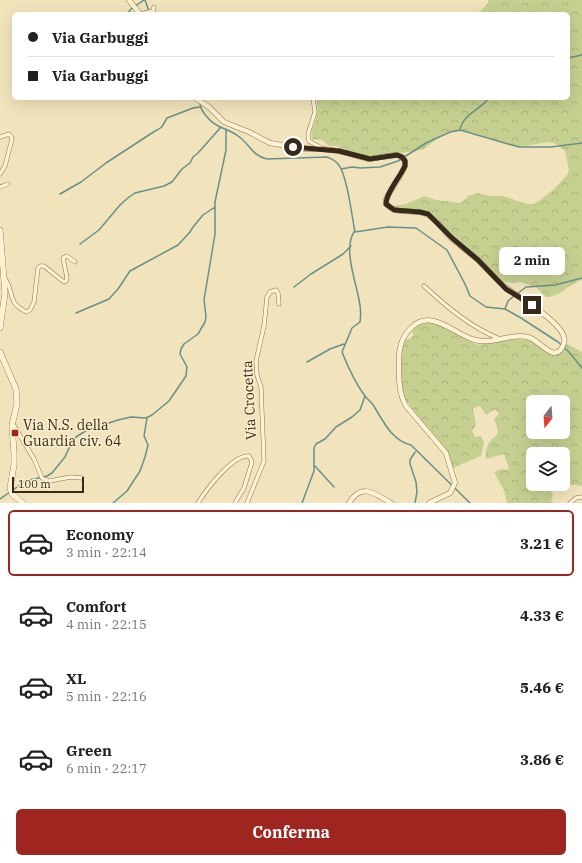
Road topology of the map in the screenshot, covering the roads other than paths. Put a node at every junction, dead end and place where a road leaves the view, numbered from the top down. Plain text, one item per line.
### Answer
1 (129, 0) edge
2 (154, 9) dead end
3 (139, 12) edge
4 (146, 12) edge
5 (197, 100) edge
6 (313, 100) edge
7 (0, 137) edge
8 (322, 149) junction
9 (0, 174) edge
10 (8, 184) dead end
11 (0, 187) edge
12 (0, 230) edge
13 (75, 262) dead end
14 (4, 276) junction
15 (424, 286) dead end
16 (279, 304) dead end
17 (0, 328) edge
18 (500, 339) junction
19 (0, 352) edge
20 (12, 423) junction
21 (82, 478) dead end
22 (582, 497) edge
23 (22, 503) edge
24 (198, 503) edge
25 (235, 503) edge
26 (247, 503) edge
27 (349, 503) edge
28 (391, 503) edge
29 (429, 503) edge
30 (570, 503) edge

1 - 3 street
2 - 4 street
5 - 8 street
6 - 8 street
7 - 9 street
8 - 18 street
10 - 11 street
12 - 14 main road
13 - 14 street
14 - 17 main road
15 - 18 street
16 - 26 street, Via Crocetta
18 - 29 street
19 - 20 main road
20 - 21 street
20 - 23 main road
22 - 30 street
24 - 25 street, Via Crocetta
27 - 28 street

